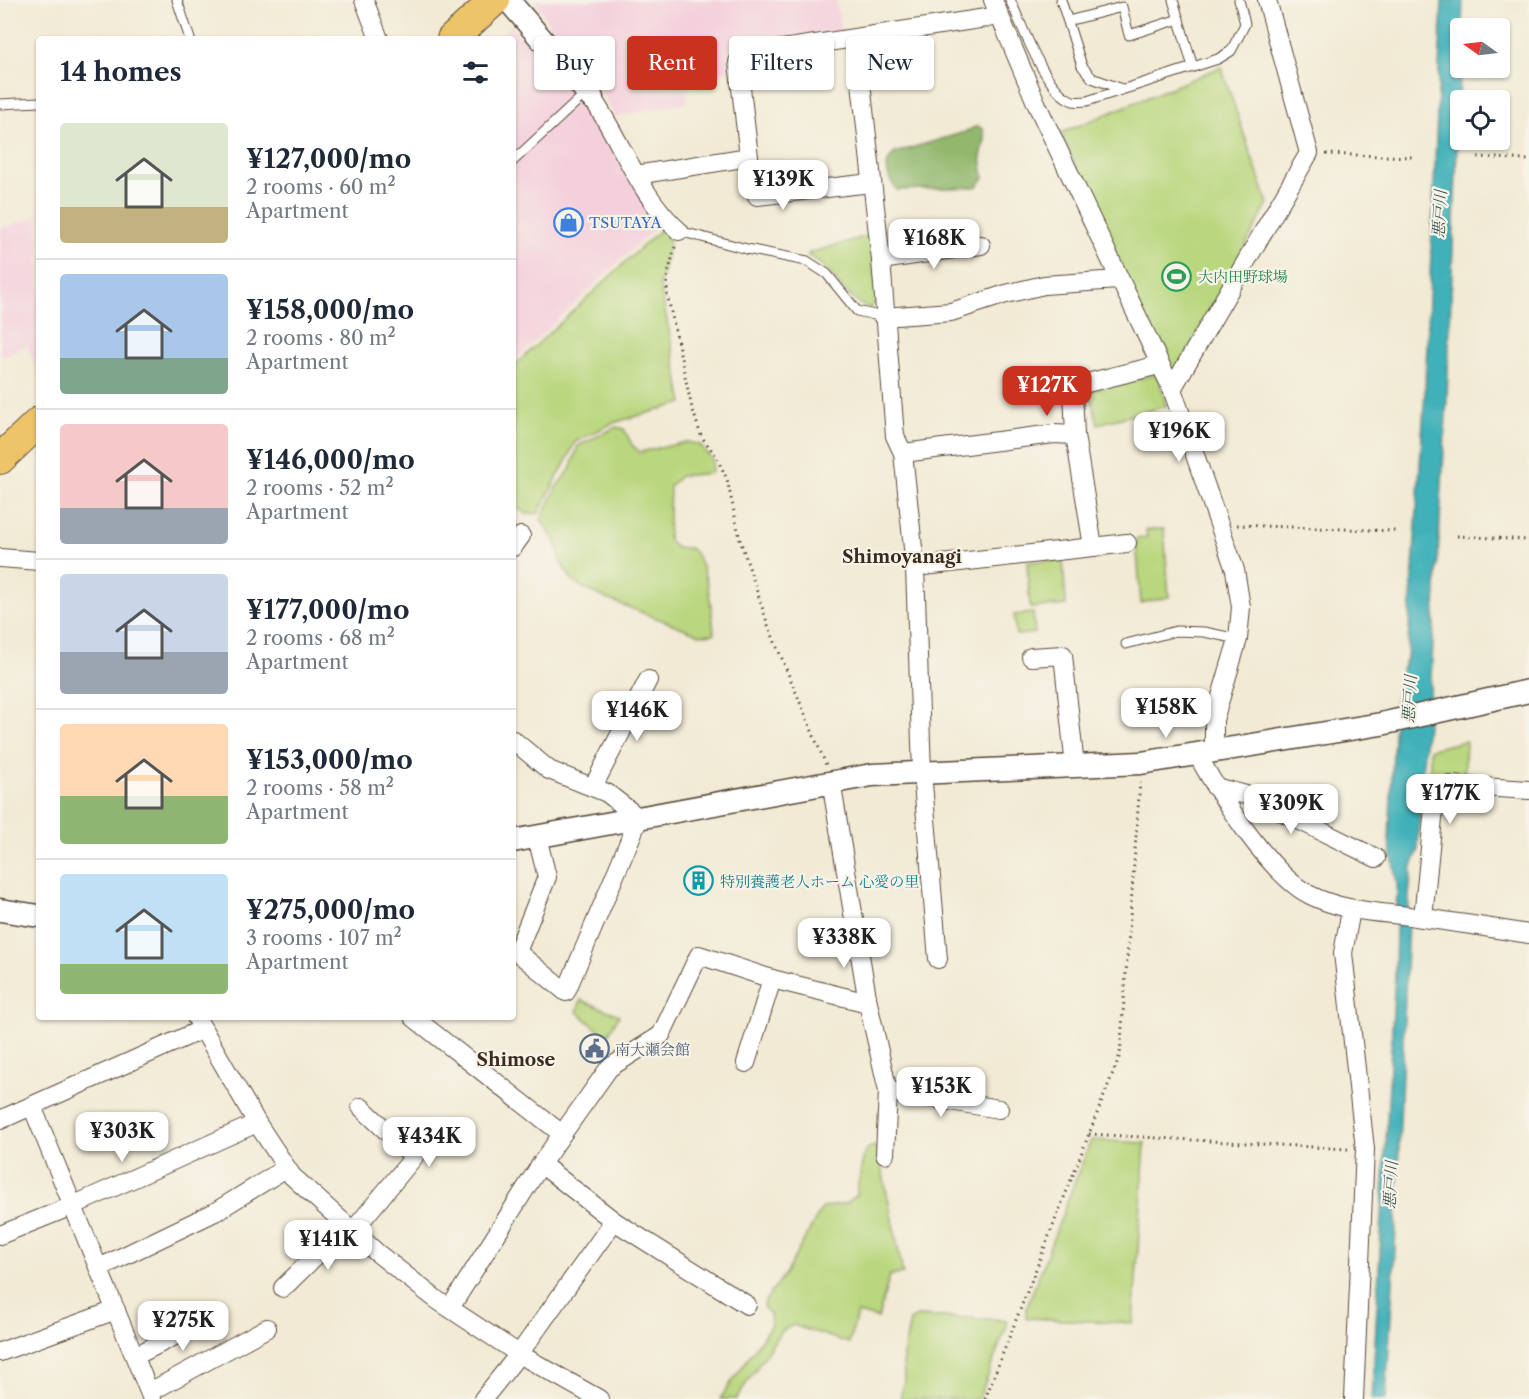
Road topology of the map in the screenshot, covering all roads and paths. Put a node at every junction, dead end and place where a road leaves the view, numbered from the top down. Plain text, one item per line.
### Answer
1 (177, 0) edge
2 (364, 0) edge
3 (495, 0) edge
4 (508, 0) edge
5 (1010, 0) edge
6 (1061, 0) edge
7 (1173, 0) edge
8 (1239, 0) edge
9 (1267, 0) edge
10 (996, 8) edge
11 (1179, 19) junction
12 (1068, 21) junction
13 (189, 36) edge
14 (378, 36) edge
15 (455, 36) edge
16 (870, 36) edge
17 (846, 40) edge
18 (1193, 67) junction
19 (861, 90) edge
20 (1123, 90) junction
21 (590, 95) junction
22 (36, 102) edge
23 (0, 104) edge
24 (1310, 153) junction
25 (749, 157) junction
26 (1412, 157) dead end
27 (1478, 157) dead end
28 (516, 158) edge
29 (1529, 160) edge
30 (636, 175) junction
31 (871, 183) junction
32 (679, 231) junction
33 (981, 245) dead end
34 (881, 260) junction
35 (1118, 280) junction
36 (884, 317) junction
37 (1159, 365) junction
38 (1172, 389) junction
39 (36, 425) edge
40 (1075, 435) junction
41 (903, 453) junction
42 (0, 459) edge
43 (1220, 525) junction
44 (1396, 531) dead end
45 (1457, 536) dead end
46 (1529, 540) edge
47 (1127, 543) dead end
48 (1092, 547) junction
49 (0, 558) edge
50 (36, 561) edge
51 (915, 567) junction
52 (1238, 639) junction
53 (1126, 644) dead end
54 (1031, 657) dead end
55 (648, 680) dead end
56 (1529, 691) edge
57 (516, 742) edge
58 (1205, 753) junction
59 (1141, 764) junction
60 (1075, 767) junction
61 (922, 772) junction
62 (831, 781) junction
63 (593, 787) junction
64 (1215, 787) junction
65 (1529, 790) edge
66 (639, 818) junction
67 (537, 837) junction
68 (516, 841) edge
69 (1376, 858) dead end
70 (0, 910) edge
71 (1351, 910) junction
72 (36, 916) edge
73 (1423, 918) junction
74 (1529, 934) edge
75 (938, 959) dead end
76 (772, 979) junction
77 (868, 1003) junction
78 (417, 1020) edge
79 (200, 1023) edge
80 (746, 1063) dead end
81 (888, 1091) junction
82 (32, 1106) junction
83 (361, 1107) dead end
84 (999, 1109) dead end
85 (0, 1120) edge
86 (257, 1123) junction
87 (562, 1134) junction
88 (1089, 1134) junction
89 (1365, 1149) junction
90 (885, 1154) dead end
91 (541, 1164) junction
92 (286, 1168) junction
93 (72, 1206) junction
94 (614, 1221) junction
95 (349, 1229) junction
96 (0, 1235) edge
97 (99, 1268) junction
98 (283, 1288) dead end
99 (747, 1305) dead end
100 (450, 1308) junction
101 (116, 1310) junction
102 (214, 1316) dead end
103 (267, 1328) dead end
104 (0, 1352) edge
105 (519, 1354) junction
106 (135, 1356) junction
107 (151, 1395) edge
108 (483, 1399) edge
109 (599, 1399) edge
110 (985, 1399) edge
111 (1354, 1399) edge

1 - 13 lane
2 - 14 street
3 - 15 highway
4 - 21 street
5 - 20 lane
6 - 12 lane
7 - 11 lane
8 - 18 lane
9 - 24 street
10 - 16 street
10 - 35 street
11 - 12 lane
11 - 18 lane
12 - 20 lane
17 - 25 street
18 - 20 lane
19 - 31 street
21 - 28 lane
21 - 30 street
22 - 23 lane
24 - 26 path
24 - 38 street
25 - 30 street
25 - 31 street
27 - 29 path
30 - 32 street
31 - 34 street
32 - 36 lane
32 - 62 path
33 - 34 street
34 - 36 street
35 - 36 street
35 - 37 street
36 - 41 street
37 - 38 street
37 - 40 street
38 - 43 street
39 - 42 highway
40 - 41 street
40 - 48 street
41 - 51 street
43 - 44 path
43 - 52 street
45 - 46 path
47 - 48 street
48 - 51 street
49 - 50 street
51 - 61 street
52 - 53 lane
52 - 58 street
54 - 60 street
55 - 63 street
56 - 58 street
57 - 63 street
58 - 59 street
58 - 64 street
59 - 60 street
59 - 88 path
60 - 61 street
61 - 62 street
61 - 75 street
62 - 66 street
62 - 77 street
63 - 66 street
64 - 69 street
64 - 71 street
65 - 73 street
66 - 67 street
66 - 67 street
67 - 68 street
70 - 72 street
71 - 73 street
71 - 89 street
73 - 74 street
76 - 77 street
76 - 80 street
76 - 87 street
77 - 81 street
78 - 87 street
79 - 82 street
79 - 86 street
81 - 84 street
81 - 90 street
82 - 85 street
82 - 93 street
83 - 95 street
86 - 92 street
86 - 93 street
87 - 91 street
88 - 89 path
88 - 110 path
89 - 111 street
91 - 94 street
91 - 100 street
92 - 95 street
92 - 97 street
93 - 96 street
93 - 97 street
94 - 99 street
94 - 105 street
95 - 98 street
95 - 100 street
97 - 101 street
100 - 105 street
101 - 104 street
101 - 106 street
102 - 106 street
103 - 107 street
105 - 108 street
105 - 109 street
106 - 107 street

